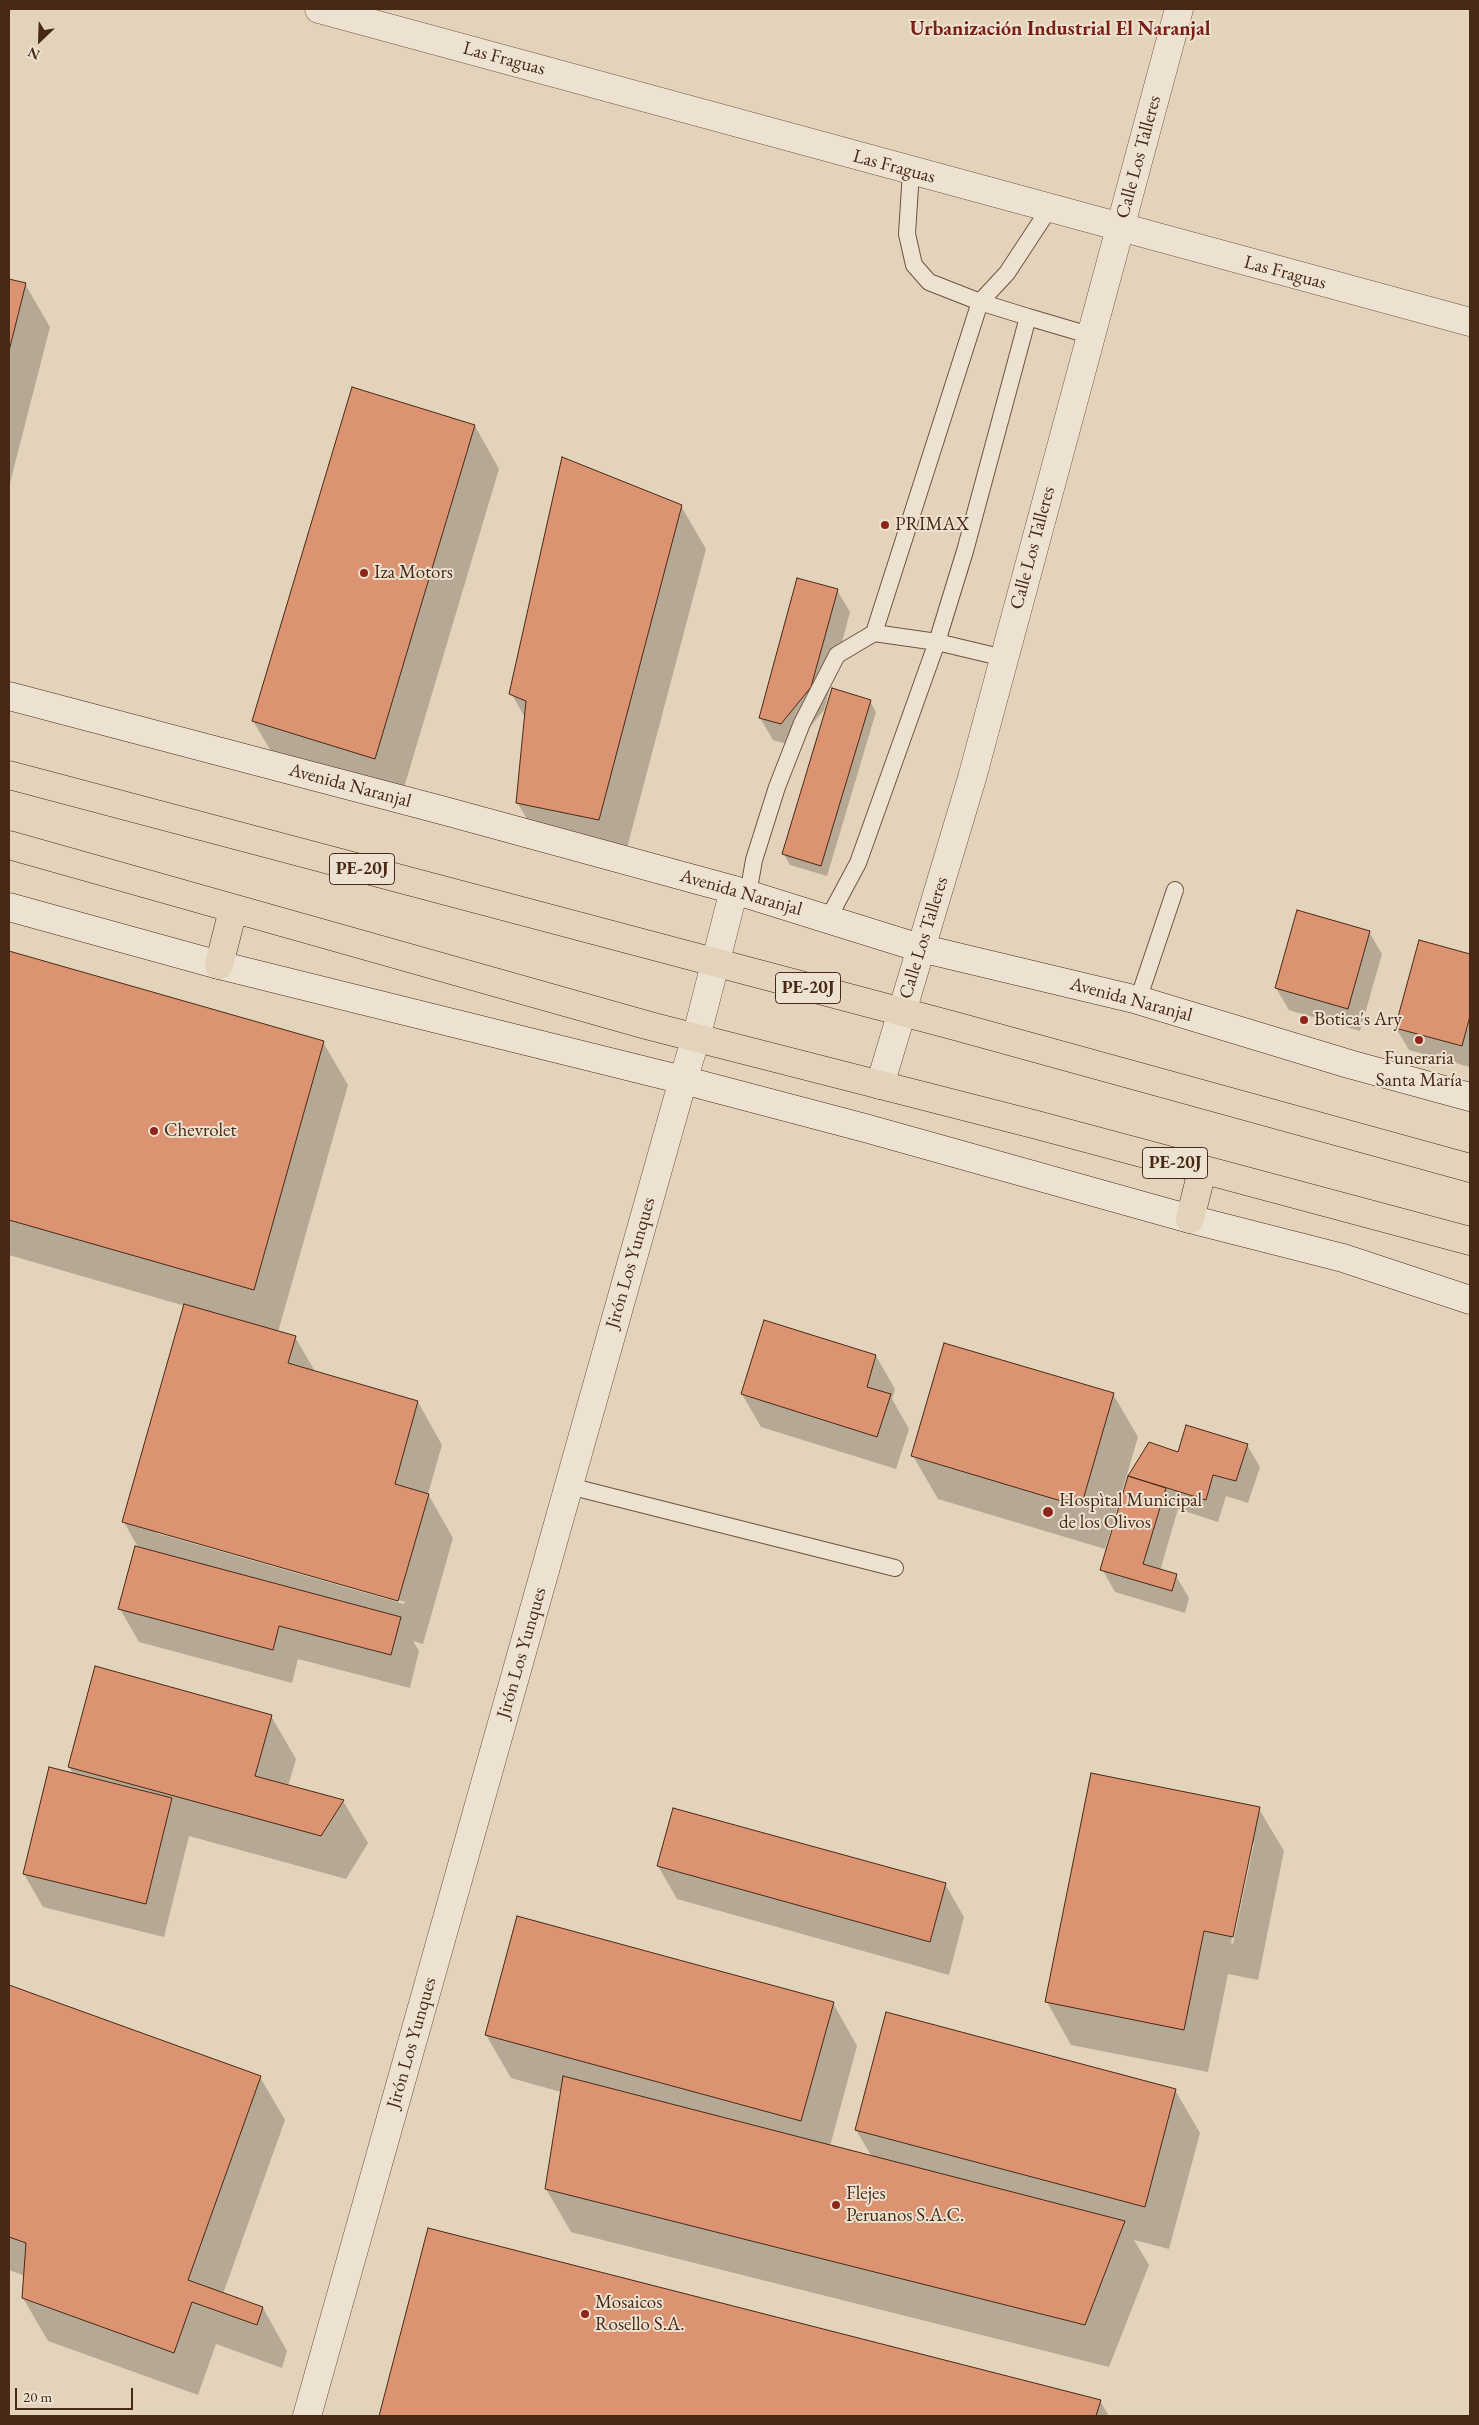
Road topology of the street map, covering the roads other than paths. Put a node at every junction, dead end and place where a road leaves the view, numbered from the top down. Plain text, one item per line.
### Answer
1 (319, 9) edge
2 (1179, 9) edge
3 (911, 171) junction
4 (1049, 209) junction
5 (1120, 229) junction
6 (980, 302) junction
7 (1028, 318) junction
8 (1470, 322) edge
9 (1090, 335) junction
10 (874, 633) junction
11 (937, 642) junction
12 (1004, 658) junction
13 (9, 696) edge
14 (9, 775) edge
15 (9, 845) edge
16 (1175, 890) dead end
17 (741, 892) junction
18 (9, 907) edge
19 (233, 910) junction
20 (828, 919) junction
21 (920, 948) junction
22 (716, 964) junction
23 (218, 965) junction
24 (1138, 1000) junction
25 (902, 1012) junction
26 (696, 1038) junction
27 (682, 1080) junction
28 (880, 1085) junction
29 (1470, 1097) edge
30 (1470, 1168) edge
31 (1202, 1171) junction
32 (1190, 1219) junction
33 (1470, 1241) edge
34 (1470, 1300) edge
35 (569, 1486) junction
36 (895, 1568) dead end
37 (307, 2416) edge

1 - 3 street, Las Fraguas
2 - 5 street, Calle Los Talleres
3 - 4 street, Las Fraguas
3 - 6 lane
4 - 5 street, Las Fraguas
4 - 6 lane
5 - 8 street, Las Fraguas
5 - 9 street, Calle Los Talleres
6 - 7 lane
6 - 10 lane
7 - 9 lane
7 - 11 lane
9 - 12 street, Calle Los Talleres
10 - 11 lane
10 - 17 lane
11 - 12 lane
11 - 20 lane
12 - 21 street, Calle Los Talleres
13 - 17 street, Avenida Naranjal
14 - 22 highway, PE-20J
15 - 19 highway, PE-20J
16 - 24 lane
17 - 20 street, Avenida Naranjal
17 - 22 street, Jirón Los Yunques
18 - 23 street
19 - 23 highway
19 - 26 highway, PE-20J
20 - 21 street, Avenida Naranjal
21 - 24 street, Avenida Naranjal
21 - 25 street, Calle Los Talleres
22 - 25 highway, PE-20J
22 - 26 street, Jirón Los Yunques
23 - 27 street
24 - 29 street, Avenida Naranjal
25 - 28 street, Calle Los Talleres
25 - 30 highway, PE-20J
26 - 27 street, Jirón Los Yunques
26 - 28 highway, PE-20J
27 - 32 street
27 - 35 street, Jirón Los Yunques
28 - 31 highway, PE-20J
31 - 32 highway
31 - 33 highway, PE-20J
32 - 34 street
35 - 36 lane
35 - 37 street, Jirón Los Yunques

